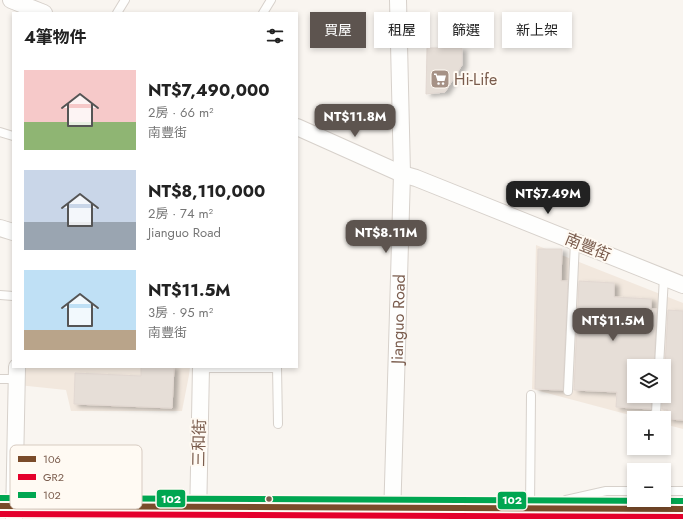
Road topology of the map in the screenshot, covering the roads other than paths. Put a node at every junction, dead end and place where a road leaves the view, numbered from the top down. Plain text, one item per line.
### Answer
1 (11, 0) edge
2 (125, 0) edge
3 (271, 0) edge
4 (398, 0) edge
5 (41, 12) edge
6 (118, 12) edge
7 (264, 12) edge
8 (298, 127) edge
9 (0, 132) edge
10 (12, 136) edge
11 (402, 174) junction
12 (0, 228) edge
13 (12, 232) edge
14 (575, 242) junction
15 (664, 277) junction
16 (683, 285) edge
17 (0, 295) edge
18 (12, 296) edge
19 (659, 359) edge
20 (201, 368) edge
21 (277, 368) edge
22 (17, 373) edge
23 (0, 379) edge
24 (568, 391) dead end
25 (531, 395) dead end
26 (278, 424) dead end
27 (13, 445) edge
28 (627, 491) edge
29 (671, 491) edge
30 (683, 491) edge
31 (10, 493) edge
32 (683, 509) edge
33 (9, 510) edge
34 (198, 513) edge
35 (392, 513) edge
36 (529, 513) edge
37 (562, 519) edge

1 - 5 street
2 - 6 lane
3 - 7 lane
4 - 11 street, Jianguo Road
8 - 11 street, 南豐街
9 - 10 lane
11 - 14 street, 南豐街
11 - 35 street, Jianguo Road
12 - 13 street
14 - 15 street, 南豐街
14 - 24 lane
15 - 16 street, 南豐街
15 - 19 lane
17 - 18 lane
20 - 34 street, 三和街
21 - 26 lane
22 - 23 lane
22 - 27 street
25 - 36 lane
28 - 36 lane
29 - 30 lane
31 - 33 street
32 - 36 main road
33 - 34 main road
34 - 35 main road
35 - 36 main road
36 - 37 lane

